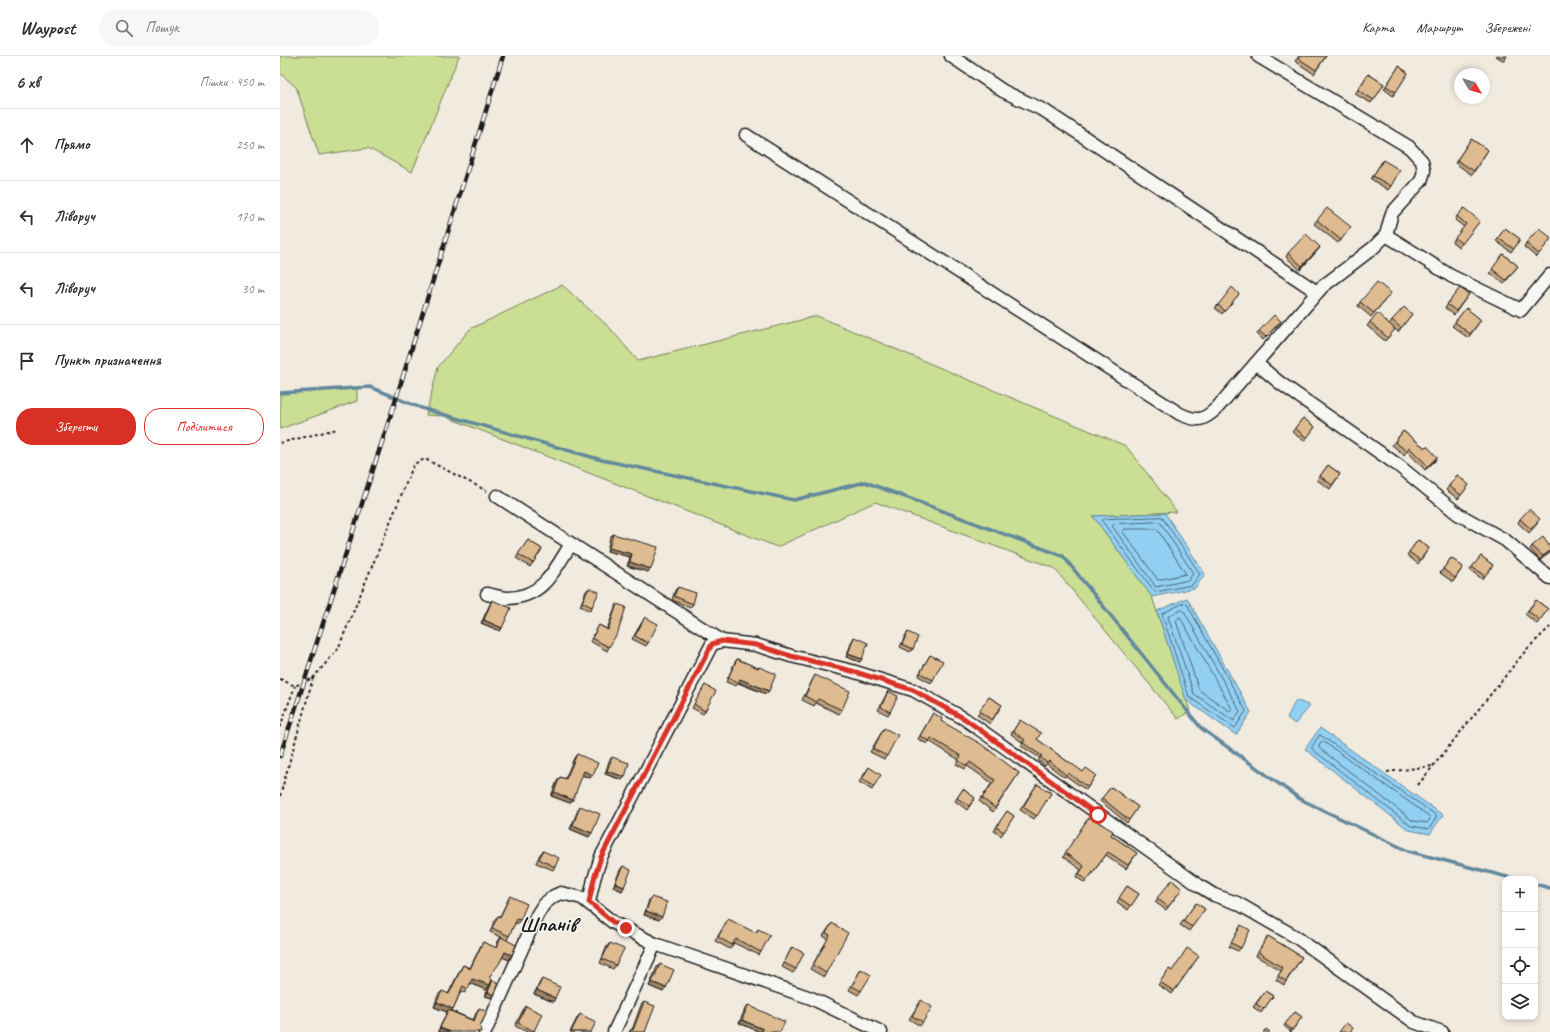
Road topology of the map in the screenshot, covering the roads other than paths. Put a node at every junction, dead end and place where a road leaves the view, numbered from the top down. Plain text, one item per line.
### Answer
1 (951, 56) edge
2 (1258, 56) edge
3 (746, 135) dead end
4 (1386, 235) junction
5 (1550, 275) edge
6 (1317, 292) junction
7 (1256, 363) junction
8 (497, 496) road end
9 (571, 544) junction
10 (1550, 578) edge
11 (487, 594) dead end
12 (722, 641) junction
13 (589, 902) junction
14 (655, 944) junction
15 (485, 1032) edge
16 (614, 1032) edge
17 (881, 1032) edge
18 (1442, 1032) edge

1 - 6 street
2 - 4 street
3 - 7 street
4 - 5 street
4 - 6 street
6 - 7 street
7 - 10 street
8 - 9 street
9 - 11 street
9 - 12 street
12 - 13 street
12 - 18 street
13 - 14 street
13 - 15 street
14 - 16 street
14 - 17 street

